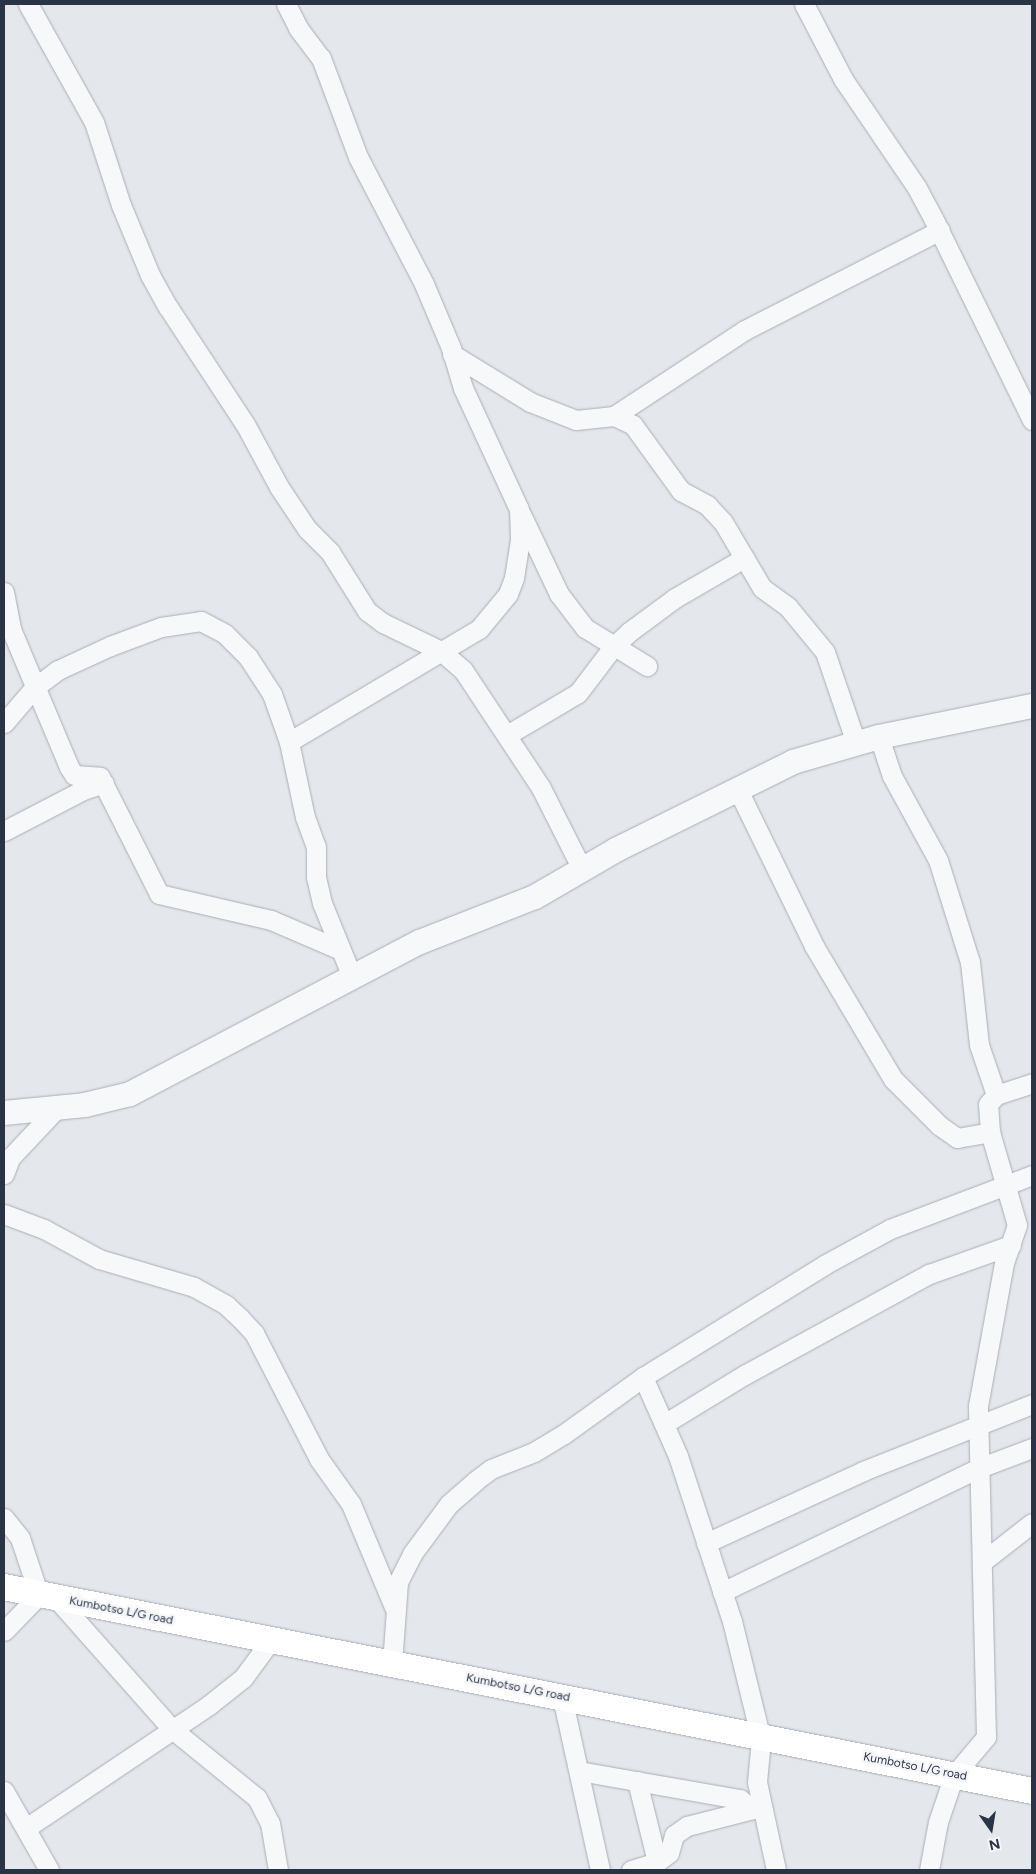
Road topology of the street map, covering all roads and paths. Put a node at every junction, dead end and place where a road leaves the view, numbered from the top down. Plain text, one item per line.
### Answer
1 (28, 4) edge
2 (286, 4) edge
3 (804, 4) edge
4 (940, 230) junction
5 (452, 354) junction
6 (614, 416) junction
7 (1032, 420) edge
8 (519, 509) junction
9 (744, 558) junction
10 (4, 592) edge
11 (613, 647) junction
12 (441, 651) junction
13 (647, 666) dead end
14 (34, 688) junction
15 (1032, 706) edge
16 (4, 723) edge
17 (507, 735) junction
18 (879, 737) junction
19 (289, 742) junction
20 (856, 743) junction
21 (104, 783) junction
22 (738, 790) junction
23 (4, 831) edge
24 (582, 870) junction
25 (341, 950) junction
26 (352, 978) junction
27 (1032, 1083) edge
28 (996, 1095) junction
29 (56, 1108) junction
30 (4, 1113) edge
31 (990, 1132) junction
32 (4, 1174) edge
33 (1032, 1175) edge
34 (1006, 1187) junction
35 (4, 1214) edge
36 (1011, 1245) junction
37 (643, 1377) junction
38 (1032, 1404) edge
39 (664, 1424) junction
40 (978, 1425) junction
41 (1032, 1448) edge
42 (979, 1468) junction
43 (4, 1518) edge
44 (1032, 1523) edge
45 (706, 1543) junction
46 (982, 1562) junction
47 (4, 1587) edge
48 (722, 1592) junction
49 (47, 1597) junction
50 (395, 1610) junction
51 (4, 1631) edge
52 (270, 1640) junction
53 (392, 1664) junction
54 (562, 1696) junction
55 (172, 1729) junction
56 (762, 1739) junction
57 (579, 1771) junction
58 (954, 1775) junction
59 (637, 1781) junction
60 (1032, 1790) edge
61 (4, 1791) edge
62 (757, 1808) junction
63 (26, 1828) junction
64 (657, 1862) junction
65 (49, 1870) edge
66 (278, 1870) edge
67 (600, 1870) edge
68 (631, 1870) edge
69 (776, 1870) edge
70 (929, 1870) edge

1 - 12 street
2 - 5 street
3 - 4 street
4 - 6 street
4 - 7 street
5 - 6 street
5 - 8 street
6 - 9 street
8 - 11 street
8 - 12 street
9 - 11 street
9 - 20 street
10 - 14 street
11 - 13 street
11 - 17 street
12 - 17 street
12 - 19 street
14 - 16 street
14 - 19 street
14 - 21 street
15 - 18 street
17 - 24 street
18 - 20 street
18 - 28 street
19 - 25 street
20 - 22 street
21 - 23 street
21 - 25 street
22 - 24 street
22 - 31 street
24 - 26 street
25 - 26 street
26 - 29 street
27 - 28 street
28 - 31 street
29 - 30 street
29 - 32 street
31 - 34 street
33 - 34 street
34 - 36 street
34 - 37 street
35 - 50 street
36 - 39 street
36 - 40 street
37 - 39 street
37 - 50 street
38 - 40 street
39 - 45 street
40 - 42 street
40 - 45 street
41 - 42 street
42 - 46 street
42 - 48 street
43 - 49 street
44 - 46 street
45 - 48 street
46 - 58 street
47 - 49 main road, Kumbotso L/G road
48 - 56 street
49 - 51 street
49 - 52 main road, Kumbotso L/G road
49 - 55 street
50 - 53 street
52 - 53 main road, Kumbotso L/G road
52 - 55 street
53 - 54 main road, Kumbotso L/G road
54 - 56 main road, Kumbotso L/G road
54 - 57 street
55 - 63 street
55 - 66 street
56 - 58 main road, Kumbotso L/G road
56 - 62 street
57 - 59 street
57 - 67 street
58 - 60 main road, Kumbotso L/G road
58 - 70 street
59 - 62 street
59 - 64 street
61 - 63 street
62 - 64 street
62 - 69 street
63 - 65 street
64 - 68 street

